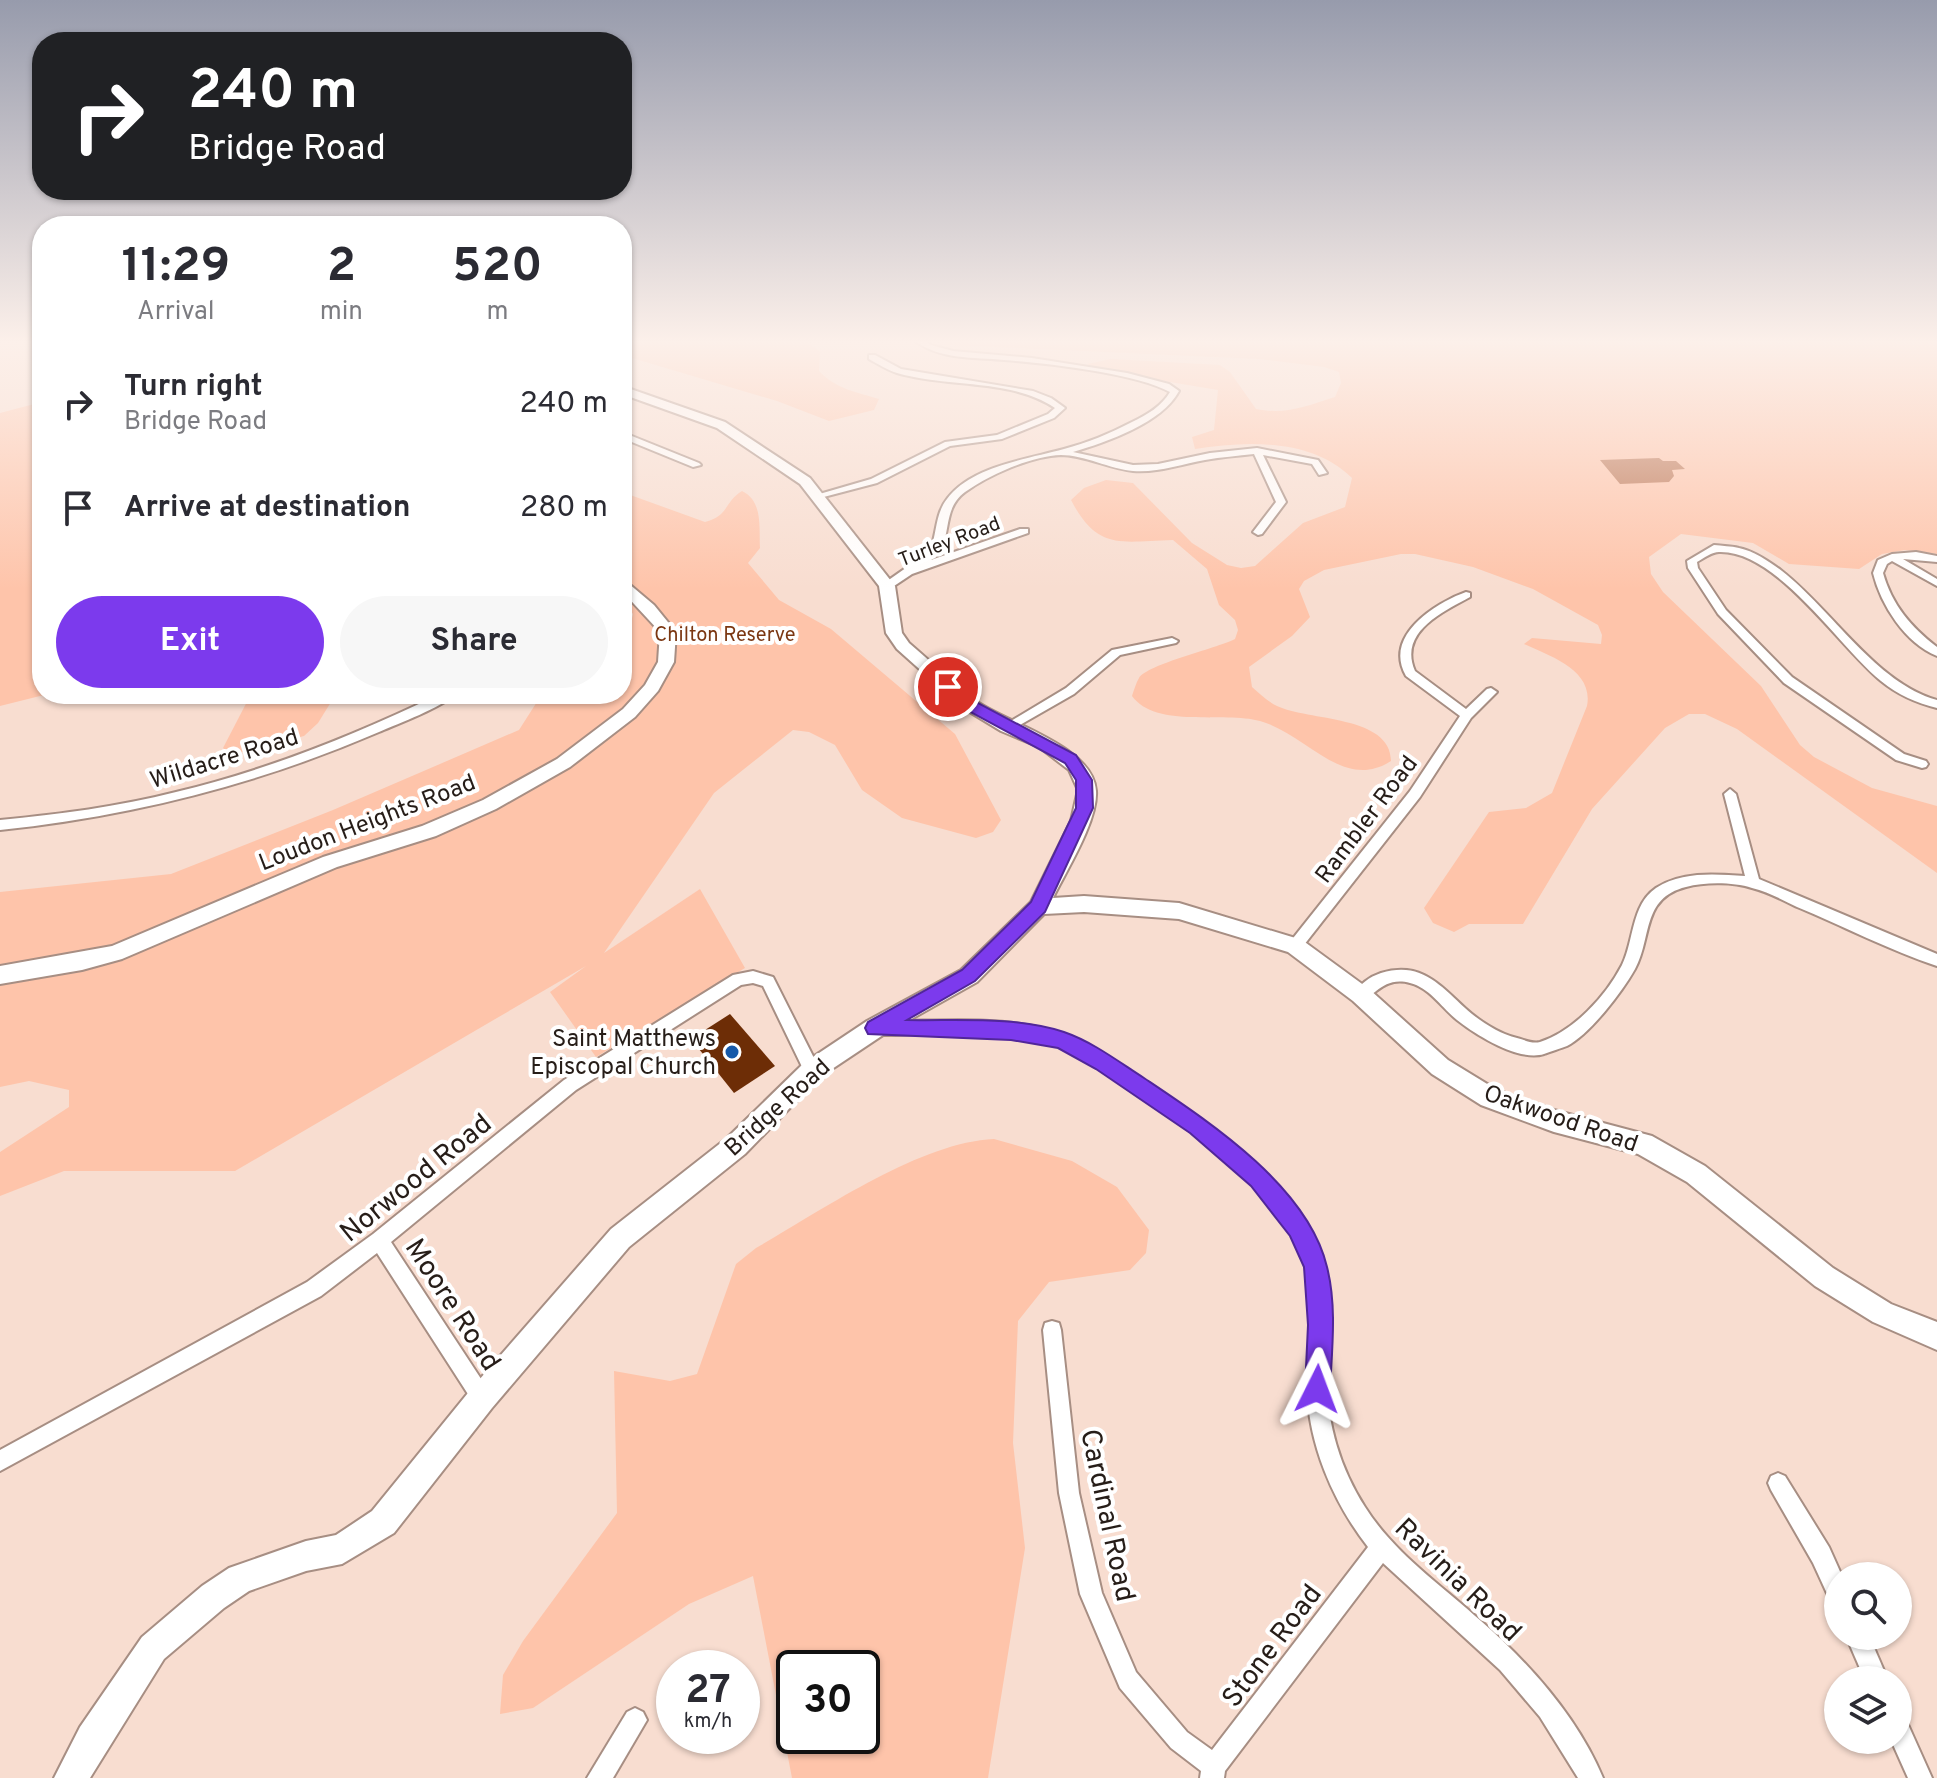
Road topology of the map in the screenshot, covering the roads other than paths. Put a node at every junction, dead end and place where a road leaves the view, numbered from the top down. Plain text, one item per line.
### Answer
1 (715, 423) edge
2 (1033, 423) edge
3 (1136, 423) edge
4 (632, 439) edge
5 (1257, 451) junction
6 (1063, 453) junction
7 (696, 465) dead end
8 (1322, 473) dead end
9 (819, 497) junction
10 (1024, 531) dead end
11 (1258, 532) dead end
12 (1892, 557) junction
13 (1937, 559) edge
14 (908, 572) junction
15 (1937, 583) edge
16 (887, 586) junction
17 (632, 592) edge
18 (1466, 595) dead end
19 (1172, 641) dead end
20 (1937, 653) edge
21 (1491, 692) dead end
22 (427, 704) edge
23 (1937, 704) edge
24 (1467, 715) junction
25 (1007, 727) junction
26 (1922, 764) dead end
27 (1730, 794) dead end
28 (0, 825) edge
29 (1753, 882) junction
30 (1039, 907) junction
31 (1295, 946) junction
32 (1937, 960) edge
33 (0, 975) edge
34 (1361, 995) junction
35 (875, 1028) junction
36 (812, 1070) junction
37 (379, 1240) junction
38 (1052, 1330) dead end
39 (1937, 1336) edge
40 (482, 1398) junction
41 (0, 1461) edge
42 (1778, 1483) dead end
43 (1381, 1548) junction
44 (1824, 1562) edge
45 (635, 1720) dead end
46 (1909, 1754) edge
47 (1213, 1772) edge
48 (71, 1778) edge
49 (599, 1778) edge
50 (1591, 1778) edge
51 (1920, 1778) edge

1 - 9 main road, Bridge Road
2 - 9 street
3 - 6 street
4 - 7 street
5 - 6 street
5 - 8 street
5 - 11 street
6 - 14 street
9 - 16 main road, Bridge Road
10 - 14 street, Turley Road
12 - 13 street
12 - 15 street
12 - 20 street
14 - 16 street, Turley Road
16 - 25 main road, Bridge Road
17 - 33 main road, Loudon Heights Road
18 - 24 street
19 - 25 street
21 - 24 street, Rambler Road
22 - 28 street, Wildacre Road
23 - 26 street
24 - 31 street, Rambler Road
25 - 30 main road, Bridge Road
27 - 29 street
29 - 32 street
29 - 34 street
30 - 31 main road, Oakwood Road
30 - 35 main road, Bridge Road
31 - 34 main road, Oakwood Road
34 - 39 main road, Oakwood Road
35 - 36 main road, Bridge Road
35 - 43 street, Ravinia Road
36 - 37 street, Norwood Road
36 - 40 main road, Bridge Road
37 - 40 street, Moore Road
37 - 41 street, Norwood Road
38 - 47 street, Cardinal Road
40 - 48 main road, Bridge Road
42 - 44 street
43 - 47 street, Stone Road
43 - 50 street, Ravinia Road
45 - 49 street
46 - 51 street

